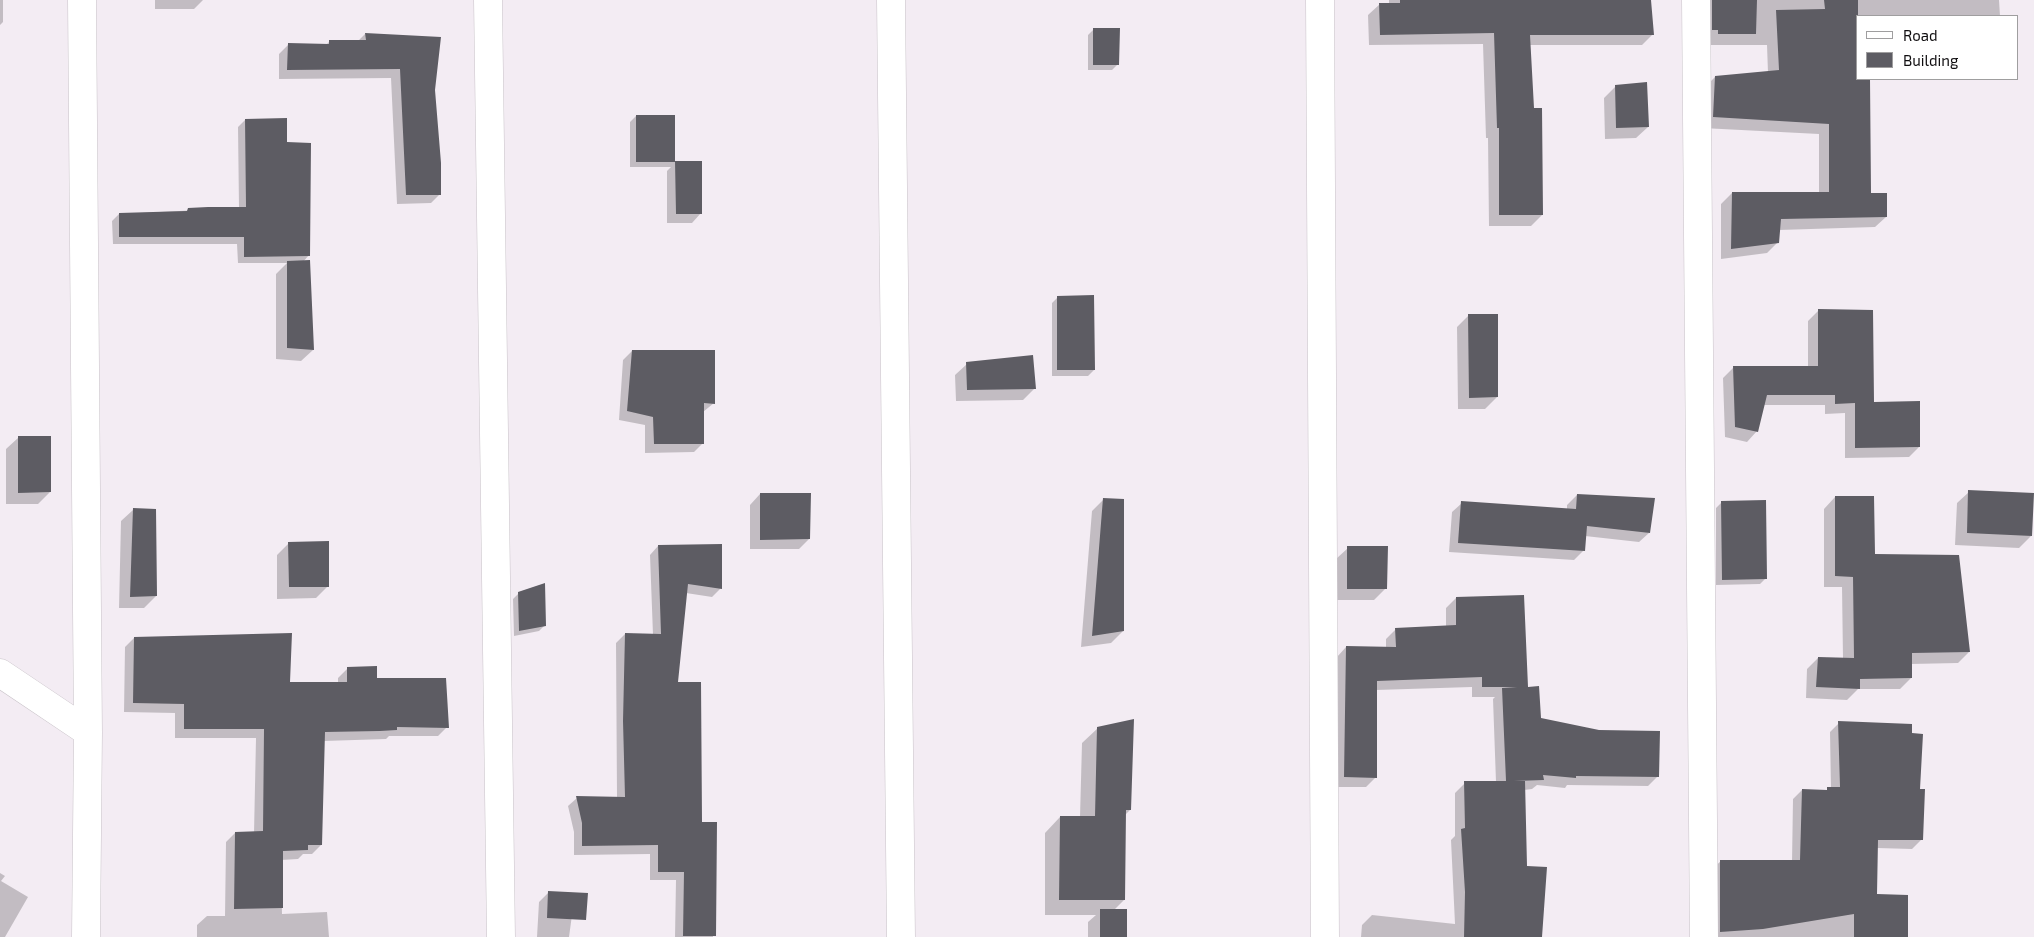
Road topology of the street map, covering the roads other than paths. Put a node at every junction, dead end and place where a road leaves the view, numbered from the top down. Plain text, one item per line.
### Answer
1 (82, 0) edge
2 (488, 0) edge
3 (891, 0) edge
4 (1320, 0) edge
5 (1696, 0) edge
6 (0, 673) edge
7 (88, 732) junction
8 (86, 937) edge
9 (501, 937) edge
10 (901, 937) edge
11 (1325, 937) edge
12 (1704, 937) edge

1 - 7 street
2 - 9 street
3 - 10 street
4 - 11 street
5 - 12 street
6 - 7 street
7 - 8 street

